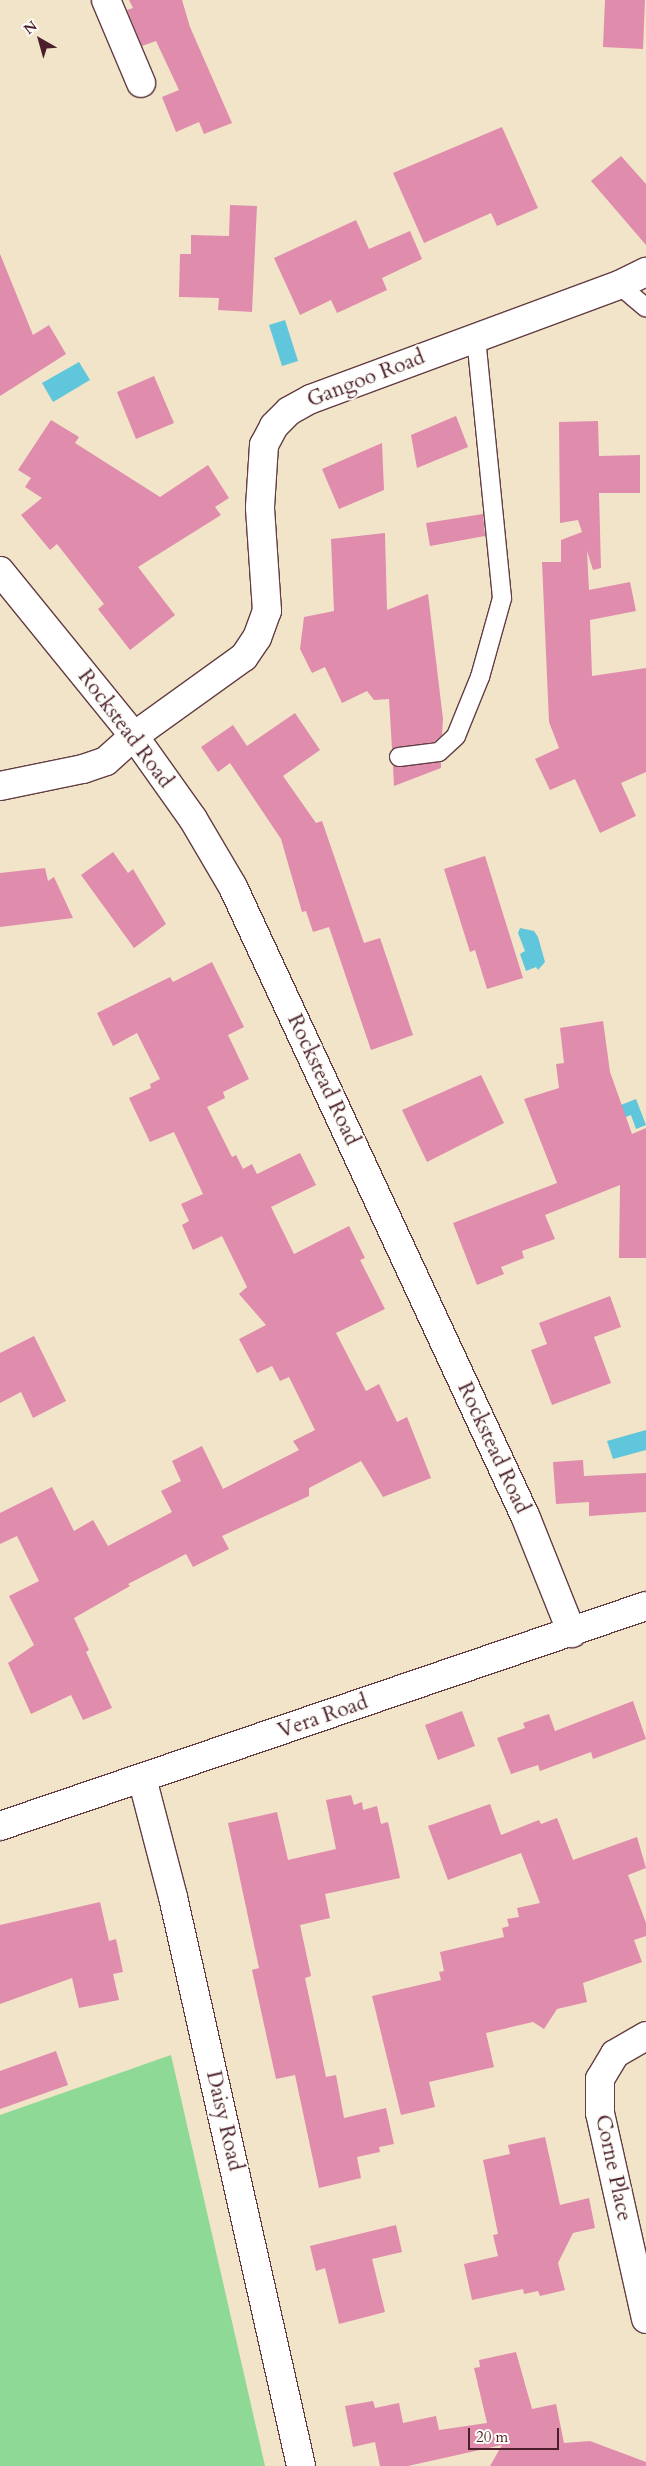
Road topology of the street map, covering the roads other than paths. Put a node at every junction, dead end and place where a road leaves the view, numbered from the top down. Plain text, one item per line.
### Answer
1 (106, 0) edge
2 (141, 83) dead end
3 (646, 272) edge
4 (619, 285) junction
5 (646, 308) edge
6 (476, 338) junction
7 (0, 571) edge
8 (134, 736) junction
9 (399, 757) dead end
10 (0, 786) edge
11 (646, 1606) edge
12 (572, 1633) junction
13 (142, 1778) junction
14 (0, 1826) edge
15 (646, 2036) edge
16 (646, 2319) edge
17 (302, 2466) edge

1 - 2 street
3 - 4 street, Gangoo Road
4 - 5 lane
4 - 6 street, Gangoo Road
6 - 8 street, Gangoo Road
6 - 9 lane
7 - 8 street, Rockstead Road
8 - 10 street, Gangoo Road
8 - 12 street, Rockstead Road
11 - 12 street, Vera Road
12 - 13 street, Vera Road
13 - 14 street, Vera Road
13 - 17 street, Daisy Road
15 - 16 street, Corne Place

